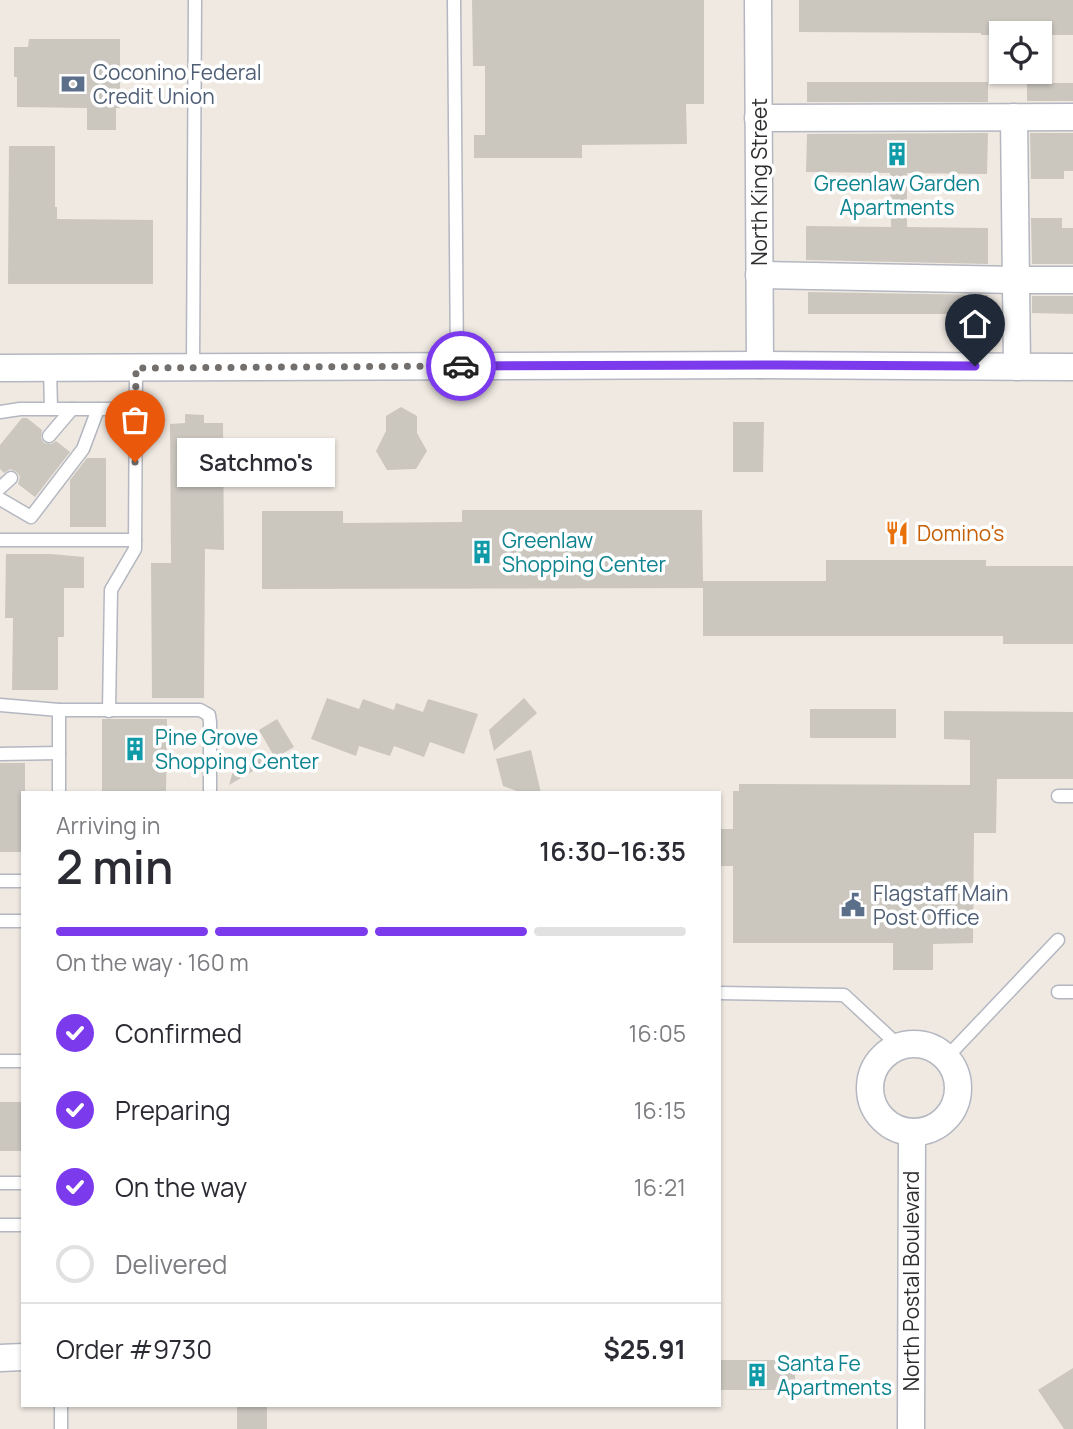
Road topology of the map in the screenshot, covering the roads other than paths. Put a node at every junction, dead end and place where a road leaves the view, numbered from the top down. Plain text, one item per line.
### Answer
1 (195, 0) edge
2 (454, 0) edge
3 (758, 0) edge
4 (1014, 117) junction
5 (1073, 117) edge
6 (758, 118) junction
7 (759, 275) junction
8 (1016, 280) junction
9 (1073, 280) edge
10 (760, 365) junction
11 (457, 366) junction
12 (193, 367) junction
13 (1017, 367) junction
14 (1073, 367) edge
15 (0, 368) edge
16 (50, 368) junction
17 (136, 368) junction
18 (51, 410) junction
19 (72, 410) junction
20 (98, 410) junction
21 (136, 410) junction
22 (0, 412) edge
23 (49, 436) dead end
24 (11, 478) dead end
25 (0, 488) edge
26 (0, 499) edge
27 (0, 540) edge
28 (135, 540) junction
29 (0, 705) edge
30 (59, 710) junction
31 (109, 711) junction
32 (59, 753) junction
33 (0, 754) edge
34 (59, 791) edge
35 (210, 791) edge
36 (1058, 796) dead end
37 (1073, 796) edge
38 (0, 881) edge
39 (21, 881) edge
40 (0, 921) edge
41 (21, 921) edge
42 (1058, 940) dead end
43 (1058, 992) dead end
44 (1073, 992) edge
45 (721, 993) edge
46 (899, 1046) junction
47 (947, 1057) junction
48 (0, 1061) edge
49 (21, 1061) edge
50 (912, 1132) junction
51 (21, 1183) edge
52 (0, 1184) edge
53 (0, 1225) edge
54 (21, 1225) edge
55 (21, 1357) edge
56 (0, 1358) edge
57 (61, 1407) edge
58 (61, 1429) edge
59 (911, 1429) edge

1 - 12 lane
2 - 11 lane
3 - 6 street, North King Street
4 - 5 street
4 - 6 street
4 - 8 street
6 - 7 street, North King Street
7 - 8 street
7 - 10 street, North King Street
8 - 9 street
8 - 13 street
10 - 11 street
10 - 13 street
11 - 12 street
12 - 17 street
13 - 14 street
15 - 16 street
16 - 17 street
16 - 18 lane
17 - 21 lane
18 - 19 lane
18 - 22 lane
19 - 20 lane
19 - 23 lane
20 - 21 lane
20 - 26 lane
21 - 28 lane
24 - 25 lane
27 - 28 lane
28 - 31 lane
29 - 30 lane
30 - 31 lane
30 - 32 lane
31 - 35 lane
32 - 33 lane
32 - 34 lane
36 - 37 lane
38 - 39 lane
40 - 41 lane
42 - 47 lane
43 - 44 lane
45 - 46 lane
46 - 47 street
46 - 50 street
47 - 50 street
48 - 49 lane
50 - 59 street, North Postal Boulevard
51 - 52 lane
53 - 54 lane
55 - 56 street
57 - 58 lane

